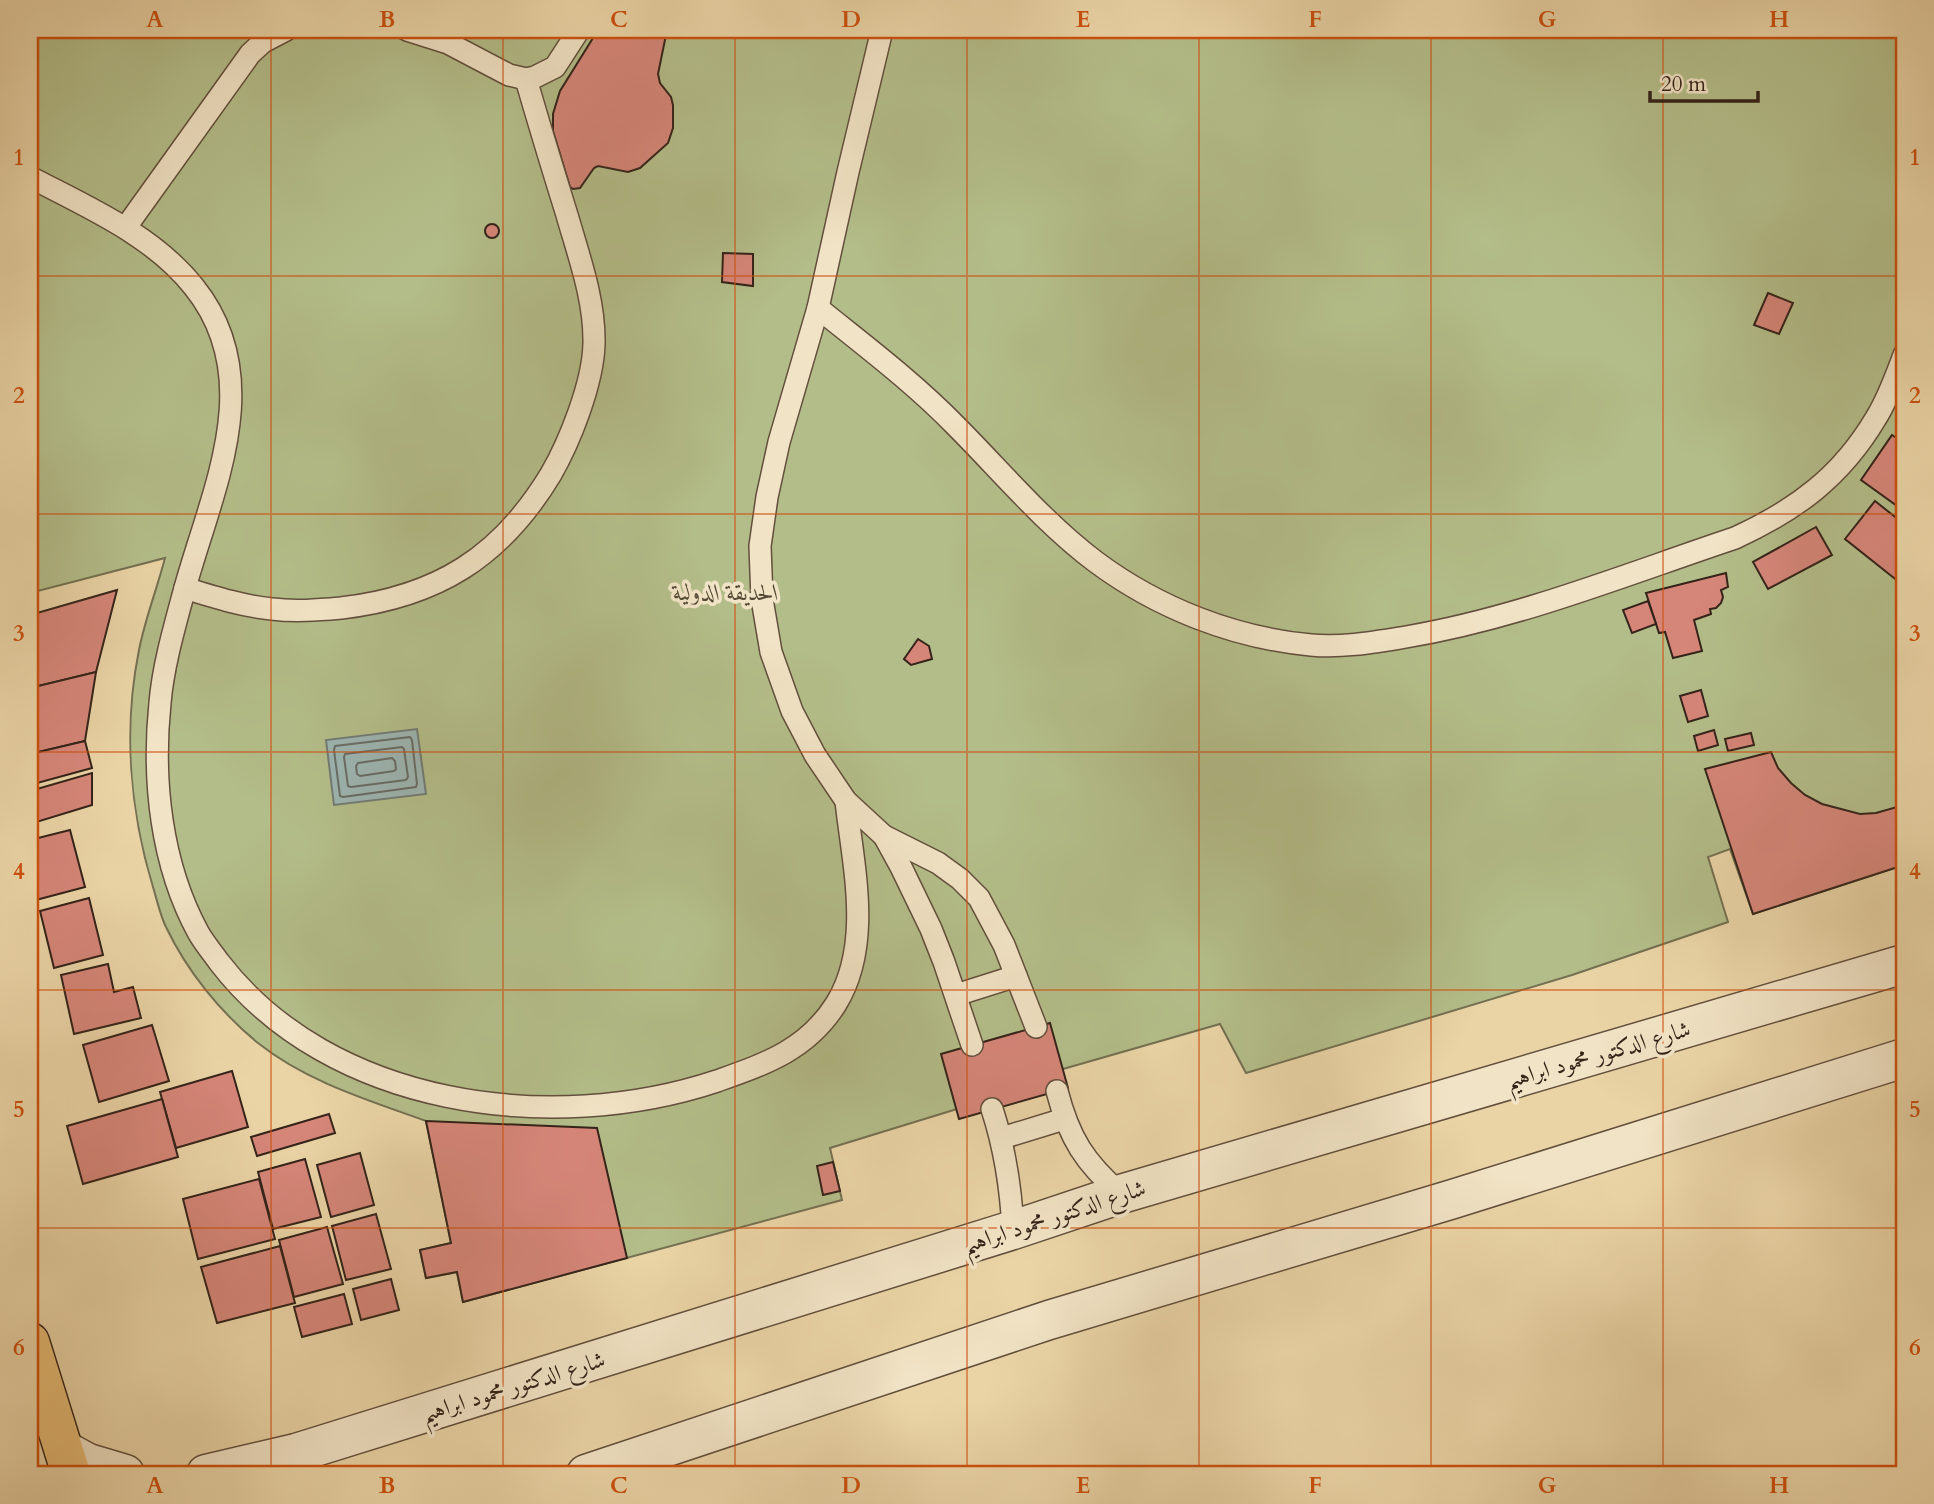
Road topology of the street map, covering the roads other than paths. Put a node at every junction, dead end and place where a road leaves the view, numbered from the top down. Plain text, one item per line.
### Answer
1 (286, 30) edge
2 (407, 30) edge
3 (579, 30) edge
4 (882, 30) edge
5 (259, 36) edge
6 (526, 79) junction
7 (30, 177) edge
8 (126, 227) junction
9 (818, 308) junction
10 (1904, 355) edge
11 (185, 588) junction
12 (846, 801) junction
13 (884, 836) junction
14 (1904, 964) edge
15 (1016, 976) junction
16 (956, 995) junction
17 (1036, 1027) dead end
18 (972, 1045) dead end
19 (1904, 1058) edge
20 (1057, 1091) dead end
21 (992, 1109) dead end
22 (1064, 1119) junction
23 (1002, 1138) junction
24 (1121, 1194) junction
25 (1013, 1230) junction
26 (30, 1342) edge
27 (68, 1462) edge
28 (288, 1464) edge
29 (125, 1474) edge
30 (206, 1474) edge
31 (586, 1474) edge

1 - 5 lane
2 - 6 lane
3 - 6 lane
4 - 9 lane
5 - 8 lane
6 - 11 lane
7 - 8 lane
8 - 11 lane
9 - 10 lane
9 - 12 lane
11 - 12 lane
12 - 13 lane
13 - 15 lane
13 - 16 lane
14 - 24 street, شارع الدكتور محمود ابراهيم
15 - 16 lane
15 - 17 lane
16 - 18 lane
19 - 31 street
20 - 22 lane
21 - 23 lane
22 - 23 lane
22 - 24 lane
23 - 25 lane
24 - 25 street, شارع الدكتور محمود ابراهيم
25 - 28 street, شارع الدكتور محمود ابراهيم
26 - 27 main road
27 - 29 street
28 - 30 street, شارع الدكتور محمود ابراهيم

